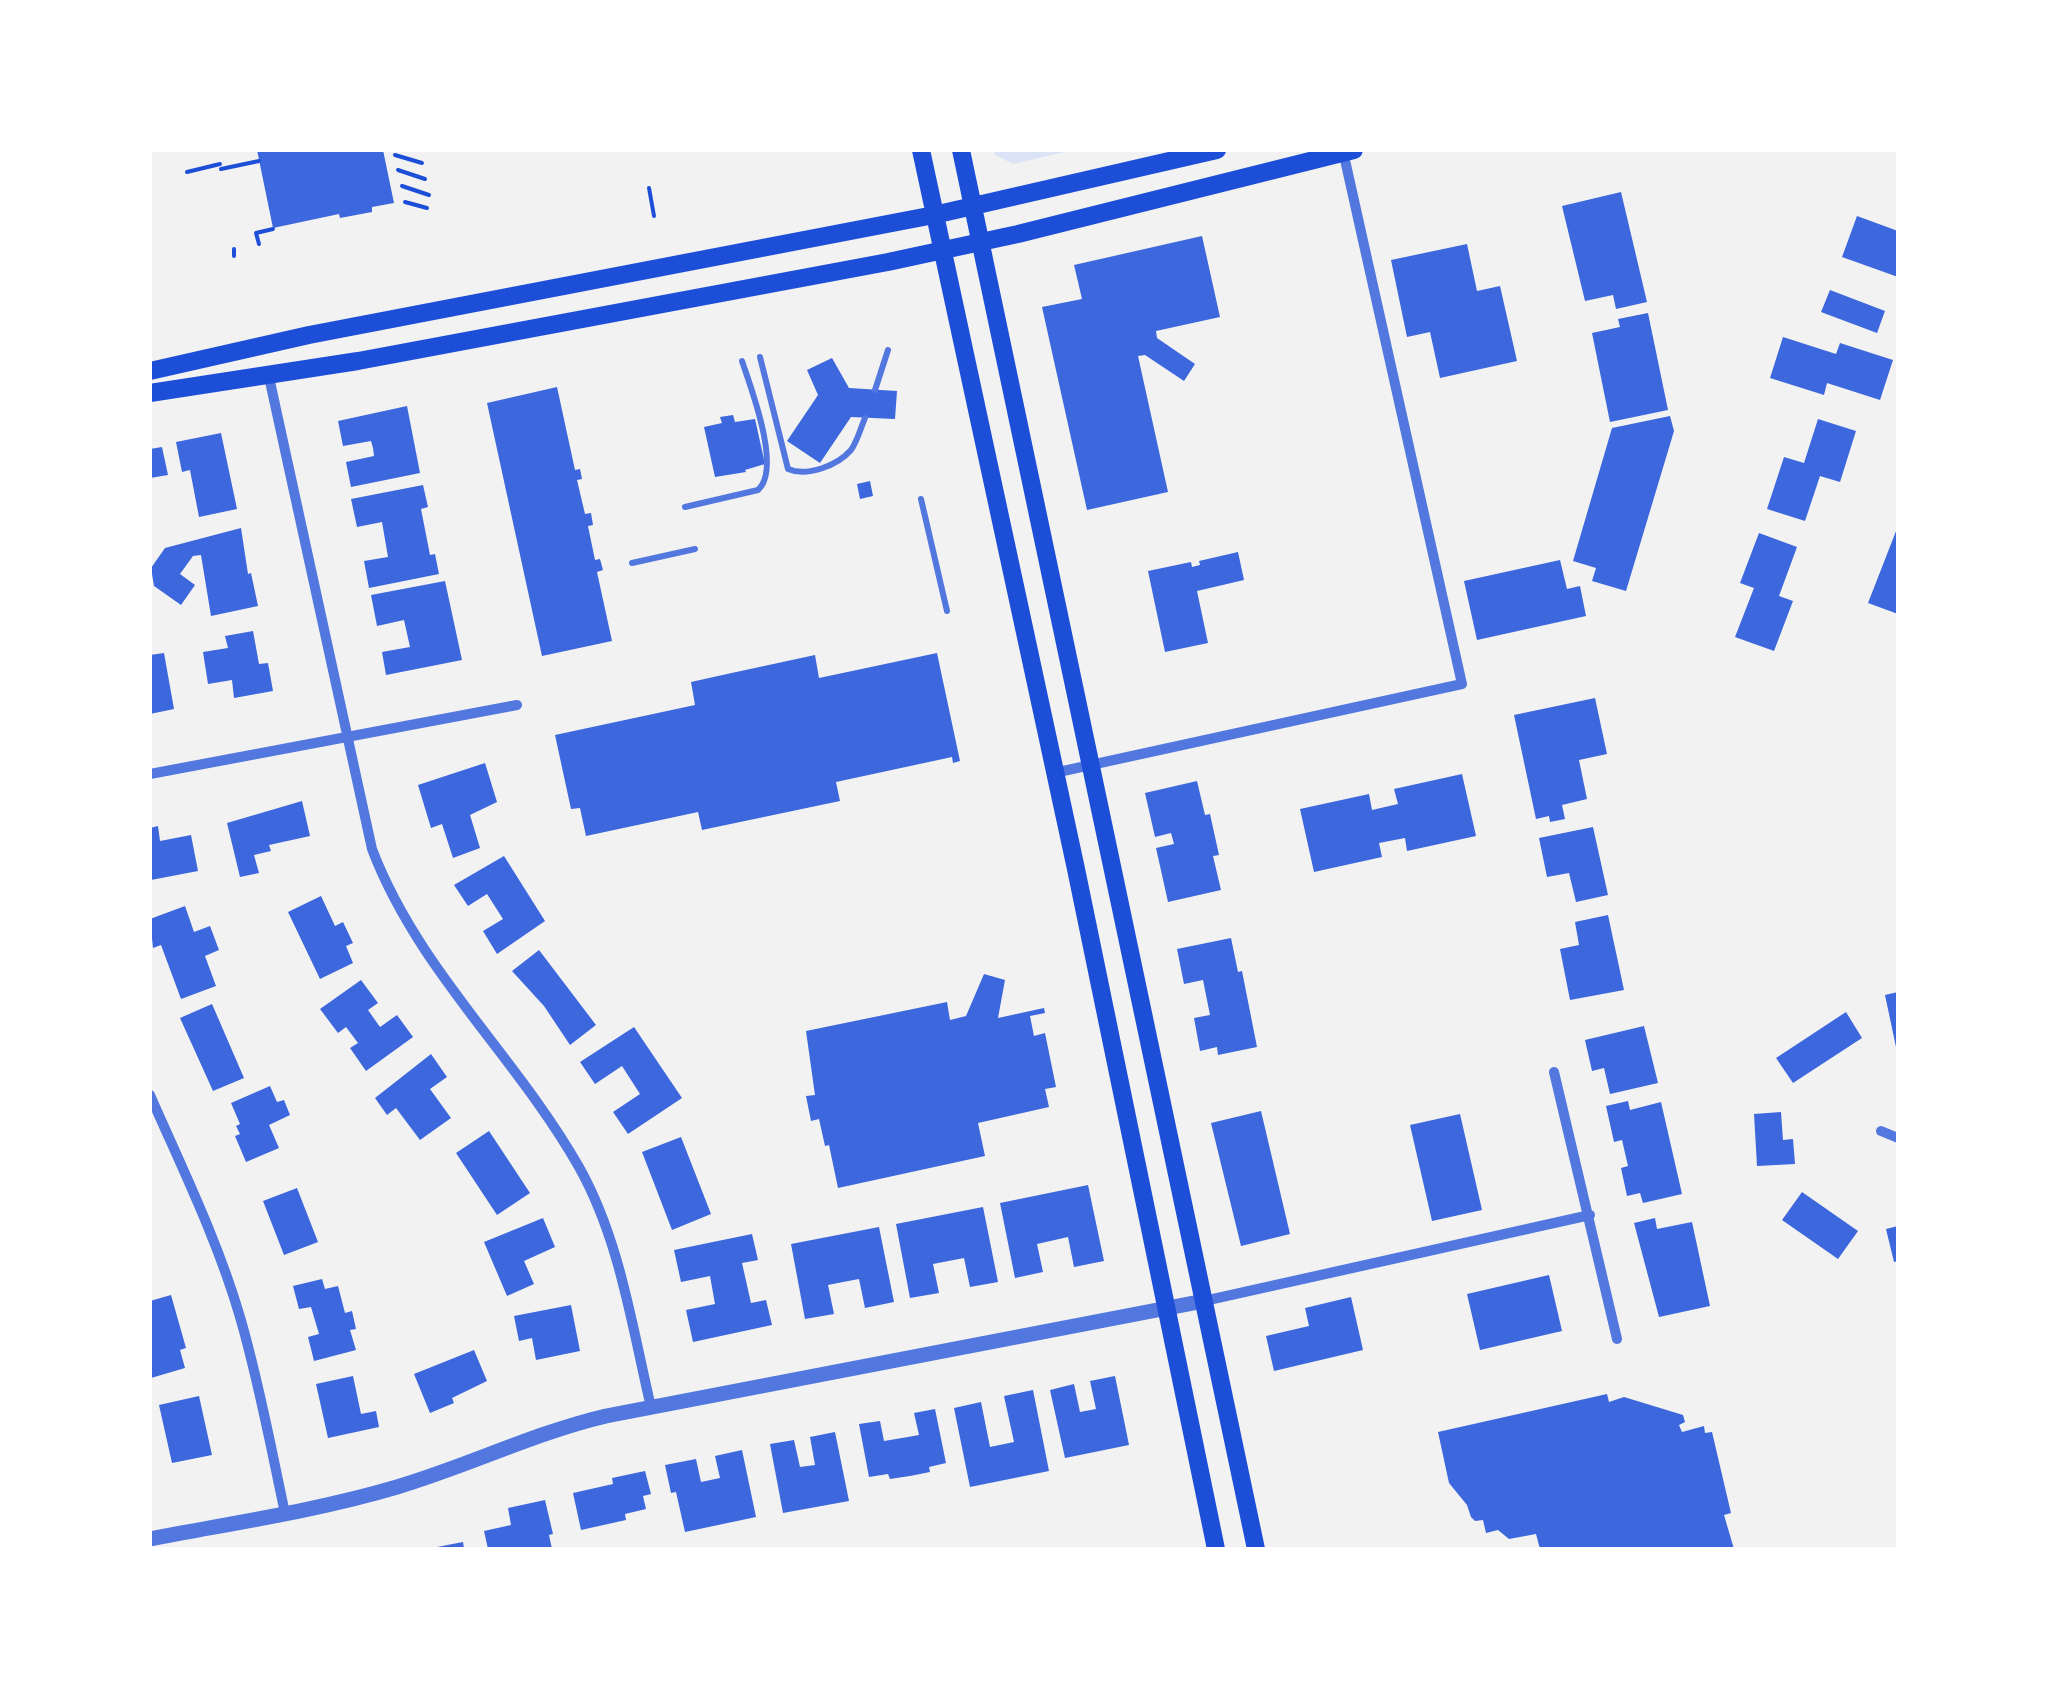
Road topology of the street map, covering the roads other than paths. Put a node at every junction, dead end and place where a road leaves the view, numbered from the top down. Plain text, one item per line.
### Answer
1 (920, 150) edge
2 (961, 150) edge
3 (1216, 150) edge
4 (1347, 151) edge
5 (974, 206) junction
6 (934, 215) junction
7 (981, 242) junction
8 (942, 250) junction
9 (888, 350) dead end
10 (760, 358) dead end
11 (742, 361) dead end
12 (150, 371) edge
13 (269, 377) junction
14 (875, 390) dead end
15 (150, 393) edge
16 (865, 418) dead end
17 (921, 500) dead end
18 (685, 507) dead end
19 (694, 548) dead end
20 (632, 563) dead end
21 (948, 611) dead end
22 (517, 706) dead end
23 (348, 738) junction
24 (1091, 764) junction
25 (1054, 772) junction
26 (150, 774) edge
27 (1554, 1072) dead end
28 (150, 1095) edge
29 (166, 1130) junction
30 (1881, 1130) dead end
31 (150, 1137) edge
32 (1898, 1138) edge
33 (1590, 1216) junction
34 (1204, 1301) junction
35 (1167, 1308) junction
36 (1618, 1339) dead end
37 (651, 1407) junction
38 (285, 1514) junction
39 (150, 1539) edge
40 (1216, 1549) edge
41 (1256, 1549) edge

1 - 6 main road
2 - 5 main road
3 - 5 main road
4 - 7 main road
4 - 24 street
5 - 6 main road
5 - 7 main road
6 - 8 main road
6 - 12 main road
7 - 8 main road
7 - 24 main road
8 - 13 main road
8 - 25 main road
9 - 14 lane
10 - 16 lane
11 - 18 lane
13 - 15 main road
13 - 23 street
17 - 21 lane
19 - 20 lane
22 - 23 street
23 - 26 street
23 - 37 street
24 - 25 street
24 - 34 main road
25 - 35 main road
27 - 33 street
28 - 29 street
29 - 31 street
29 - 38 street
30 - 32 street
33 - 34 street
33 - 36 street
34 - 35 street
34 - 41 main road
35 - 37 street
35 - 40 main road
37 - 38 street
38 - 39 street

